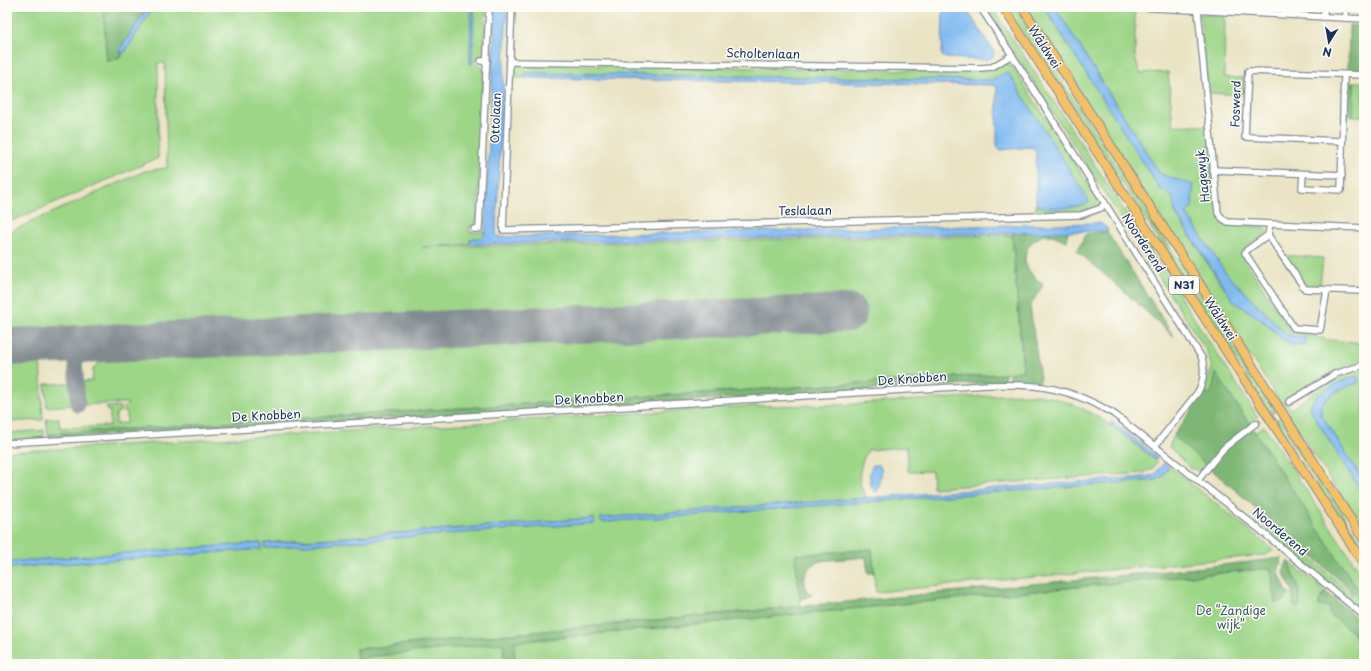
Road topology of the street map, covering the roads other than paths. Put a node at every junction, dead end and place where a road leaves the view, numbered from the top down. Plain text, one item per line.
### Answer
1 (489, 7) edge
2 (512, 7) edge
3 (980, 7) edge
4 (1003, 7) edge
5 (1022, 7) edge
6 (1135, 7) edge
7 (1324, 7) edge
8 (1346, 7) edge
9 (1198, 11) junction
10 (1324, 17) junction
11 (1346, 18) junction
12 (1364, 19) edge
13 (1012, 55) junction
14 (510, 62) junction
15 (1344, 75) junction
16 (1364, 76) edge
17 (1341, 141) junction
18 (1213, 170) junction
19 (1303, 174) junction
20 (1342, 175) junction
21 (1105, 204) junction
22 (1270, 224) junction
23 (1364, 228) edge
24 (474, 229) dead end
25 (503, 230) joint
26 (1268, 235) junction
27 (1327, 290) junction
28 (1364, 291) edge
29 (1364, 365) edge
30 (1289, 402) tunnel mouth
31 (1256, 423) tunnel mouth
32 (7, 443) edge
33 (1155, 446) junction
34 (1198, 480) junction
35 (1364, 540) edge
36 (1364, 564) edge
37 (1364, 616) edge

1 - 24 street, Ottolaan
2 - 14 street, Ottolaan
3 - 13 street, Noorderend
4 - 36 highway, Wâldwei / N31
5 - 35 highway, Wâldwei / N31
6 - 9 street
7 - 10 street
8 - 11 street
9 - 10 street
9 - 18 street, Hagewyk
10 - 11 street
11 - 12 street
13 - 14 street, Scholtenlaan
13 - 21 street, Noorderend
14 - 25 street, Ottolaan
15 - 16 street, Foswerd
15 - 17 street
15 - 17 street, Foswerd
17 - 20 street
18 - 19 street
18 - 22 street, Hagewyk
19 - 20 street
19 - 20 street
21 - 25 street, Teslalaan
21 - 33 street, Noorderend
22 - 23 street, Hagewyk
22 - 26 street
26 - 27 street
26 - 27 street
27 - 28 street
29 - 30 street
31 - 34 street
32 - 33 street, De Knobben
33 - 34 street, Noorderend
34 - 37 street, Noorderend

